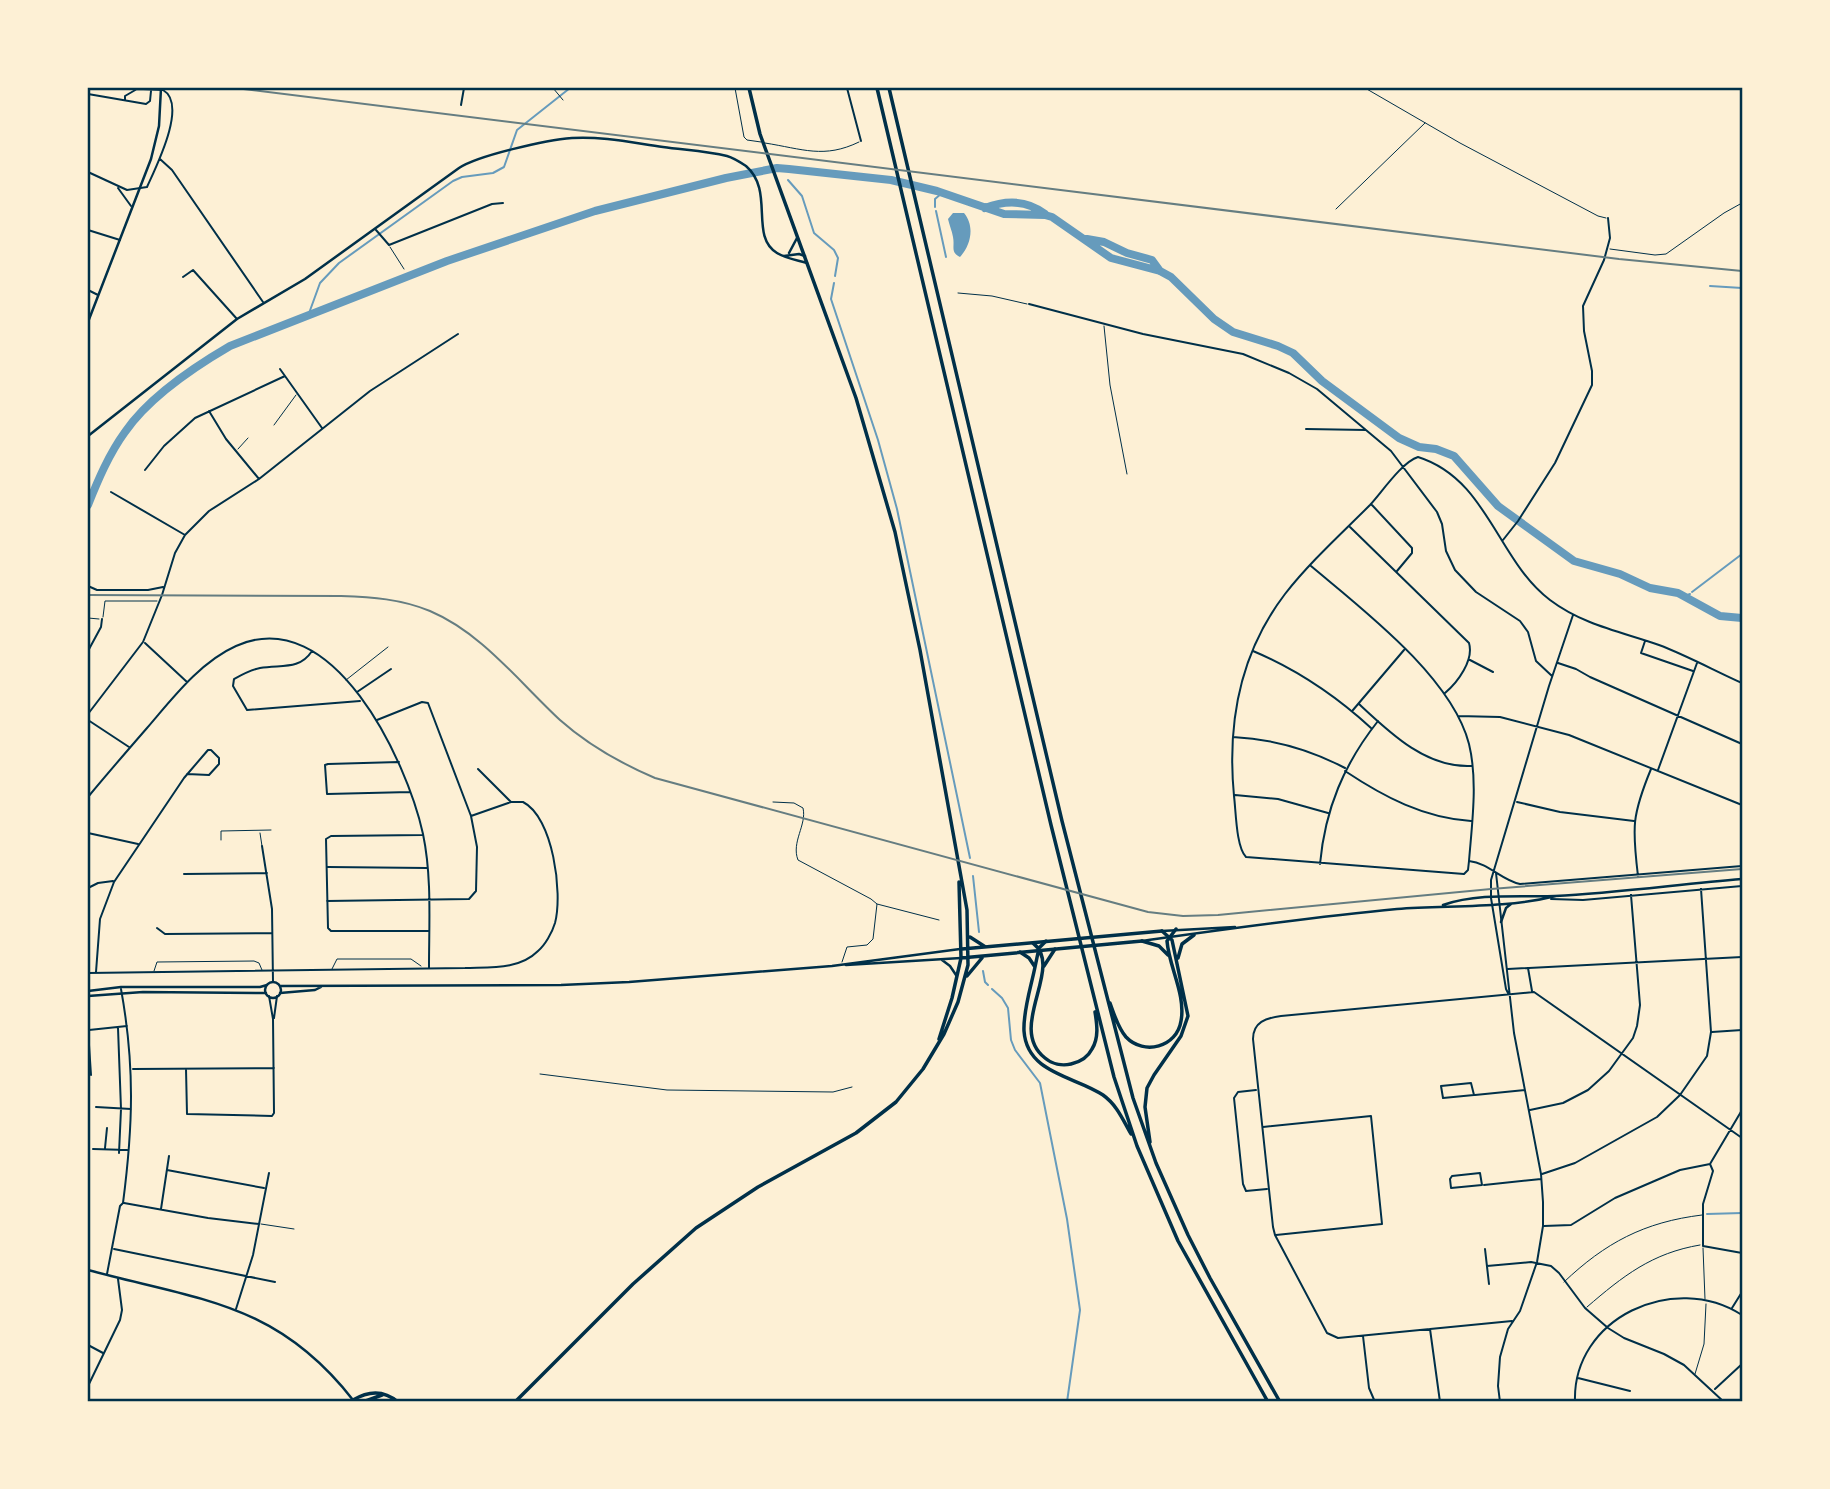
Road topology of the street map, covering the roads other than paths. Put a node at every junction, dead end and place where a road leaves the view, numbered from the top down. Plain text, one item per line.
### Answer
1 (160, 88) edge
2 (464, 88) edge
3 (553, 88) edge
4 (735, 88) edge
5 (749, 88) edge
6 (847, 88) edge
7 (877, 88) edge
8 (890, 88) edge
9 (1365, 88) edge
10 (152, 90) junction
11 (88, 94) edge
12 (125, 100) junction
13 (564, 100) dead end
14 (461, 105) dead end
15 (1425, 123) junction
16 (861, 141) joint
17 (159, 159) junction
18 (88, 172) edge
19 (117, 187) junction
20 (140, 189) junction
21 (503, 203) dead end
22 (1742, 203) edge
23 (132, 208) junction
24 (1336, 209) dead end
25 (1608, 218) joint
26 (88, 230) edge
27 (377, 231) junction
28 (797, 238) junction
29 (120, 240) junction
30 (389, 246) junction
31 (1607, 249) junction
32 (785, 255) junction
33 (805, 256) junction
34 (807, 263) junction
35 (404, 268) dead end
36 (183, 277) dead end
37 (88, 290) edge
38 (958, 293) dead end
39 (98, 295) junction
40 (263, 302) junction
41 (1029, 304) joint
42 (237, 319) junction
43 (88, 322) edge
44 (1104, 324) junction
45 (458, 334) dead end
46 (280, 369) dead end
47 (285, 376) junction
48 (297, 393) junction
49 (208, 410) junction
50 (274, 425) dead end
51 (322, 428) junction
52 (1306, 429) dead end
53 (1367, 430) junction
54 (88, 436) edge
55 (248, 438) dead end
56 (236, 452) junction
57 (1402, 469) junction
58 (145, 470) dead end
59 (1127, 474) dead end
60 (258, 479) junction
61 (111, 492) dead end
62 (1371, 504) junction
63 (1349, 526) junction
64 (185, 535) junction
65 (1502, 541) junction
66 (1310, 566) junction
67 (1397, 570) junction
68 (88, 586) edge
69 (164, 587) junction
70 (159, 602) junction
71 (1573, 615) junction
72 (88, 618) edge
73 (102, 619) junction
74 (1645, 641) junction
75 (143, 642) junction
76 (388, 647) dead end
77 (1404, 649) junction
78 (312, 650) junction
79 (1252, 650) junction
80 (88, 651) edge
81 (1469, 659) junction
82 (1557, 663) junction
83 (1697, 663) junction
84 (391, 669) dead end
85 (1694, 671) junction
86 (1493, 672) dead end
87 (1552, 676) junction
88 (345, 680) junction
89 (188, 682) junction
90 (1742, 683) edge
91 (356, 693) junction
92 (1443, 694) junction
93 (361, 701) junction
94 (1359, 704) junction
95 (1352, 710) junction
96 (88, 714) edge
97 (1679, 715) junction
98 (1457, 717) junction
99 (88, 720) edge
100 (376, 720) junction
101 (1378, 721) junction
102 (1537, 727) junction
103 (1372, 729) junction
104 (1232, 737) junction
105 (1742, 744) edge
106 (130, 748) junction
107 (399, 762) junction
108 (1472, 766) junction
109 (1651, 768) junction
110 (478, 769) dead end
111 (1345, 769) junction
112 (1658, 771) junction
113 (187, 774) junction
114 (411, 792) junction
115 (1234, 795) junction
116 (88, 797) edge
117 (1516, 801) junction
118 (511, 802) junction
119 (773, 802) dead end
120 (1742, 805) edge
121 (1328, 813) junction
122 (471, 816) junction
123 (1472, 821) junction
124 (1634, 821) junction
125 (271, 830) dead end
126 (260, 831) junction
127 (88, 833) edge
128 (423, 835) junction
129 (221, 840) dead end
130 (139, 844) junction
131 (262, 846) joint
132 (1469, 861) junction
133 (1320, 864) junction
134 (1742, 866) edge
135 (327, 867) junction
136 (427, 867) junction
137 (1495, 872) junction
138 (267, 873) junction
139 (959, 873) junction
140 (184, 874) dead end
141 (1637, 876) junction
142 (1742, 879) edge
143 (114, 882) junction
144 (1742, 886) edge
145 (88, 888) edge
146 (1701, 888) junction
147 (1556, 895) junction
148 (1631, 895) junction
149 (1499, 897) junction
150 (1492, 898) junction
151 (1546, 898) junction
152 (429, 900) junction
153 (327, 901) junction
154 (1515, 902) junction
155 (1499, 903) junction
156 (877, 904) junction
157 (1493, 904) junction
158 (1442, 905) junction
159 (939, 920) dead end
160 (1501, 922) junction
161 (1238, 927) junction
162 (157, 928) dead end
163 (1176, 929) junction
164 (428, 930) junction
165 (1162, 931) junction
166 (272, 933) junction
167 (969, 935) junction
168 (1194, 935) junction
169 (1169, 937) junction
170 (1142, 941) junction
171 (1046, 942) junction
172 (1033, 943) junction
173 (986, 947) junction
174 (962, 949) junction
175 (970, 949) junction
176 (1040, 949) junction
177 (1055, 949) junction
178 (1020, 952) junction
179 (983, 956) junction
180 (969, 957) junction
181 (1742, 957) edge
182 (961, 958) junction
183 (1706, 959) junction
184 (942, 960) junction
185 (1170, 960) junction
186 (1637, 962) junction
187 (842, 964) junction
188 (1178, 964) junction
189 (1035, 967) junction
190 (422, 968) junction
191 (429, 968) junction
192 (1043, 968) junction
193 (1528, 968) junction
194 (274, 969) junction
195 (332, 969) junction
196 (1508, 969) junction
197 (262, 970) junction
198 (1503, 970) junction
199 (154, 971) junction
200 (88, 972) edge
201 (96, 972) junction
202 (957, 976) junction
203 (965, 978) junction
204 (274, 982) junction
205 (267, 985) junction
206 (280, 986) junction
207 (121, 987) junction
208 (322, 987) junction
209 (88, 991) edge
210 (1105, 991) junction
211 (121, 992) junction
212 (1532, 992) junction
213 (280, 993) junction
214 (1509, 994) junction
215 (268, 995) junction
216 (88, 996) edge
217 (276, 996) junction
218 (1094, 996) junction
219 (274, 1018) junction
220 (127, 1026) junction
221 (118, 1028) junction
222 (88, 1030) edge
223 (1742, 1030) edge
224 (1711, 1032) junction
225 (936, 1048) junction
226 (1623, 1054) junction
227 (274, 1068) junction
228 (132, 1069) junction
229 (186, 1069) junction
230 (540, 1074) dead end
231 (91, 1075) dead end
232 (852, 1087) dead end
233 (1258, 1090) junction
234 (1526, 1090) junction
235 (1680, 1094) junction
236 (1474, 1095) junction
237 (96, 1107) dead end
238 (121, 1109) junction
239 (132, 1109) junction
240 (1530, 1110) junction
241 (1742, 1110) edge
242 (107, 1128) dead end
243 (1262, 1128) junction
244 (1731, 1129) junction
245 (1742, 1138) edge
246 (1137, 1146) junction
247 (93, 1149) dead end
248 (105, 1149) junction
249 (129, 1150) junction
250 (1152, 1151) junction
251 (120, 1152) junction
252 (170, 1156) dead end
253 (1710, 1164) junction
254 (167, 1170) junction
255 (268, 1173) dead end
256 (1541, 1174) junction
257 (1542, 1178) junction
258 (1482, 1185) junction
259 (265, 1188) junction
260 (1268, 1189) junction
261 (123, 1203) junction
262 (161, 1210) junction
263 (1702, 1215) junction
264 (259, 1224) junction
265 (1543, 1226) junction
266 (294, 1229) dead end
267 (1275, 1235) junction
268 (1703, 1245) junction
269 (113, 1249) junction
270 (1485, 1249) dead end
271 (1742, 1253) edge
272 (1537, 1262) junction
273 (1487, 1266) junction
274 (88, 1270) edge
275 (106, 1275) junction
276 (248, 1276) junction
277 (118, 1278) junction
278 (275, 1282) dead end
279 (1564, 1282) junction
280 (1489, 1284) dead end
281 (1742, 1292) edge
282 (1705, 1298) junction
283 (1585, 1308) junction
284 (1732, 1308) junction
285 (236, 1309) junction
286 (1742, 1315) edge
287 (1512, 1321) junction
288 (1430, 1328) junction
289 (1608, 1328) junction
290 (1363, 1335) junction
291 (88, 1345) edge
292 (104, 1354) junction
293 (1742, 1364) edge
294 (1695, 1374) junction
295 (1577, 1377) junction
296 (88, 1386) edge
297 (1714, 1390) junction
298 (1630, 1391) dead end
299 (384, 1394) junction
300 (369, 1400) edge
301 (354, 1401) edge
302 (1484, 1401) edge
303 (1500, 1401) edge
304 (363, 1402) edge
305 (398, 1402) edge
306 (515, 1402) edge
307 (1268, 1402) edge
308 (1280, 1402) edge
309 (1375, 1402) edge
310 (1440, 1402) edge
311 (1575, 1402) edge
312 (1724, 1402) edge

1 - 20 main road
2 - 14 street
3 - 13 lane
4 - 16 lane
5 - 28 main road
6 - 16 street
7 - 218 main road
8 - 210 main road
9 - 15 lane
10 - 12 street
10 - 12 street
10 - 17 street
11 - 12 street
15 - 24 lane
15 - 25 lane
17 - 20 street
17 - 40 street
18 - 19 street
19 - 20 street
19 - 23 street
20 - 23 main road
21 - 30 street
22 - 31 lane
23 - 29 main road
25 - 31 street
26 - 29 street
27 - 30 street
27 - 32 main road
27 - 40 main road
28 - 32 main road
28 - 33 main road
29 - 39 main road
30 - 35 lane
31 - 65 street
32 - 33 main road
32 - 34 main road
33 - 34 main road
34 - 139 main road
36 - 42 street
37 - 39 street
38 - 41 lane
39 - 43 main road
40 - 42 main road
41 - 44 street
42 - 54 main road
44 - 53 street
44 - 59 lane
45 - 51 street
46 - 47 street
47 - 48 street
47 - 49 street
48 - 50 lane
48 - 51 street
49 - 56 street
49 - 58 street
51 - 60 street
52 - 53 street
53 - 57 street
55 - 56 lane
56 - 60 street
57 - 62 street
57 - 65 street
57 - 87 street
60 - 64 street
61 - 64 street
62 - 63 street
62 - 67 street
63 - 66 street
63 - 67 street
64 - 69 street
65 - 71 street
66 - 77 street
66 - 79 street
67 - 81 street
68 - 69 street
69 - 70 street
70 - 73 lane
70 - 75 street
71 - 74 street
71 - 82 street
72 - 73 lane
73 - 80 street
74 - 83 street
74 - 85 street
75 - 89 street
75 - 96 street
76 - 88 lane
77 - 92 street
77 - 94 street
78 - 88 street
78 - 89 street
78 - 93 street
79 - 95 street
79 - 104 street
81 - 86 street
81 - 92 street
82 - 87 street
82 - 97 street
83 - 85 street
83 - 90 street
84 - 91 street
85 - 97 street
87 - 102 street
88 - 91 street
89 - 106 street
91 - 93 street
92 - 98 street
93 - 100 street
94 - 95 street
94 - 101 street
95 - 103 street
97 - 105 street
97 - 112 street
98 - 102 street
98 - 108 street
99 - 106 street
100 - 107 street
100 - 122 street
101 - 103 street
101 - 108 street
102 - 109 street
102 - 117 street
103 - 111 street
104 - 111 street
104 - 115 street
106 - 116 street
107 - 114 street
107 - 114 street
108 - 123 street
109 - 112 street
109 - 124 street
110 - 118 street
111 - 121 street
111 - 123 street
112 - 120 street
113 - 113 street
113 - 130 street
114 - 128 street
115 - 121 street
115 - 133 street
117 - 124 street
117 - 137 street
118 - 122 street
118 - 191 street
119 - 156 lane
121 - 133 street
122 - 152 street
123 - 132 street
124 - 141 street
125 - 126 lane
126 - 129 lane
126 - 131 lane
127 - 130 street
128 - 135 street
128 - 136 street
130 - 143 street
131 - 138 street
132 - 133 street
132 - 137 street
134 - 141 street
135 - 136 street
135 - 153 street
136 - 152 street
137 - 141 street
137 - 149 street
137 - 150 street
138 - 140 street
138 - 166 street
139 - 167 main road
139 - 174 main road
142 - 147 main road
143 - 145 street
143 - 201 street
144 - 146 street
146 - 148 street
146 - 183 street
147 - 149 main road
147 - 151 main road
148 - 151 street
148 - 186 street
149 - 150 main road
149 - 155 street
150 - 157 street
150 - 158 main road
151 - 154 main road
152 - 153 street
152 - 164 street
153 - 164 street
154 - 155 main road
154 - 160 main road
155 - 157 main road
155 - 160 street
156 - 159 lane
156 - 187 lane
157 - 158 main road
157 - 198 street
158 - 161 main road
160 - 196 street
161 - 163 main road
161 - 168 main road
162 - 166 street
163 - 165 main road
163 - 169 main road
164 - 191 street
165 - 169 main road
165 - 171 main road
166 - 194 street
167 - 173 main road
167 - 175 main road
168 - 169 main road
168 - 188 main road
169 - 170 main road
169 - 185 main road
169 - 188 main road
170 - 177 main road
170 - 185 main road
171 - 172 main road
171 - 176 main road
172 - 173 main road
172 - 176 main road
173 - 175 main road
174 - 175 main road
174 - 182 main road
174 - 187 main road
175 - 180 main road
176 - 177 main road
176 - 178 main road
176 - 189 main road
176 - 192 main road
177 - 192 main road
178 - 179 main road
178 - 189 main road
179 - 180 main road
179 - 203 main road
180 - 182 main road
180 - 203 main road
181 - 183 street
182 - 184 main road
182 - 202 main road
183 - 186 street
183 - 224 street
184 - 187 main road
184 - 202 main road
185 - 210 main road
186 - 193 street
186 - 226 street
187 - 208 main road
188 - 250 main road
189 - 246 main road
190 - 191 street
190 - 195 street
190 - 195 lane
192 - 218 main road
193 - 196 street
193 - 212 street
194 - 195 street
194 - 197 street
194 - 204 street
196 - 198 street
196 - 214 street
197 - 199 street
197 - 199 lane
198 - 214 street
199 - 201 street
200 - 201 street
202 - 225 main road
203 - 225 main road
204 - 205 main road
204 - 206 main road
205 - 207 main road
205 - 215 main road
206 - 208 main road
206 - 213 main road
207 - 209 main road
207 - 211 street
208 - 213 main road
210 - 250 main road
211 - 215 main road
211 - 216 main road
211 - 220 street
212 - 214 street
212 - 226 street
213 - 217 main road
214 - 233 street
214 - 234 street
215 - 217 main road
215 - 219 street
217 - 219 street
218 - 246 main road
219 - 227 street
220 - 221 street
220 - 228 street
221 - 222 street
221 - 238 street
222 - 231 street
223 - 224 street
224 - 235 street
225 - 306 main road
226 - 235 street
226 - 240 street
227 - 229 street
227 - 229 street
228 - 229 street
228 - 239 street
230 - 232 lane
233 - 243 street
233 - 260 street
234 - 236 street
234 - 240 street
235 - 244 street
235 - 256 street
236 - 236 street
237 - 238 street
238 - 239 street
238 - 251 street
239 - 249 street
240 - 256 street
241 - 244 street
242 - 248 street
243 - 260 street
243 - 267 street
244 - 245 street
244 - 253 street
246 - 307 main road
247 - 248 street
248 - 251 street
249 - 251 street
249 - 261 street
250 - 308 main road
252 - 254 street
253 - 263 street
253 - 265 street
254 - 259 street
254 - 262 street
255 - 259 street
256 - 257 street
257 - 258 street
257 - 265 street
258 - 258 street
259 - 264 street
260 - 267 street
261 - 262 street
261 - 269 street
262 - 264 street
263 - 268 street
263 - 279 lane
264 - 266 lane
264 - 276 street
265 - 272 street
267 - 290 street
268 - 271 street
268 - 282 lane
268 - 283 lane
269 - 275 street
269 - 276 street
270 - 273 street
272 - 273 street
272 - 279 street
272 - 287 street
273 - 280 street
274 - 275 main road
275 - 277 main road
276 - 278 street
276 - 285 street
277 - 285 main road
277 - 292 street
279 - 283 street
281 - 284 street
282 - 284 street
282 - 289 street
282 - 294 lane
283 - 289 street
284 - 286 street
285 - 301 main road
287 - 288 street
287 - 303 street
288 - 290 street
288 - 310 street
289 - 294 street
289 - 295 street
290 - 309 street
291 - 292 street
292 - 296 street
293 - 297 street
294 - 297 street
295 - 298 street
295 - 311 street
297 - 312 street
299 - 300 main road
299 - 301 main road
299 - 305 main road
300 - 304 main road
302 - 303 street

